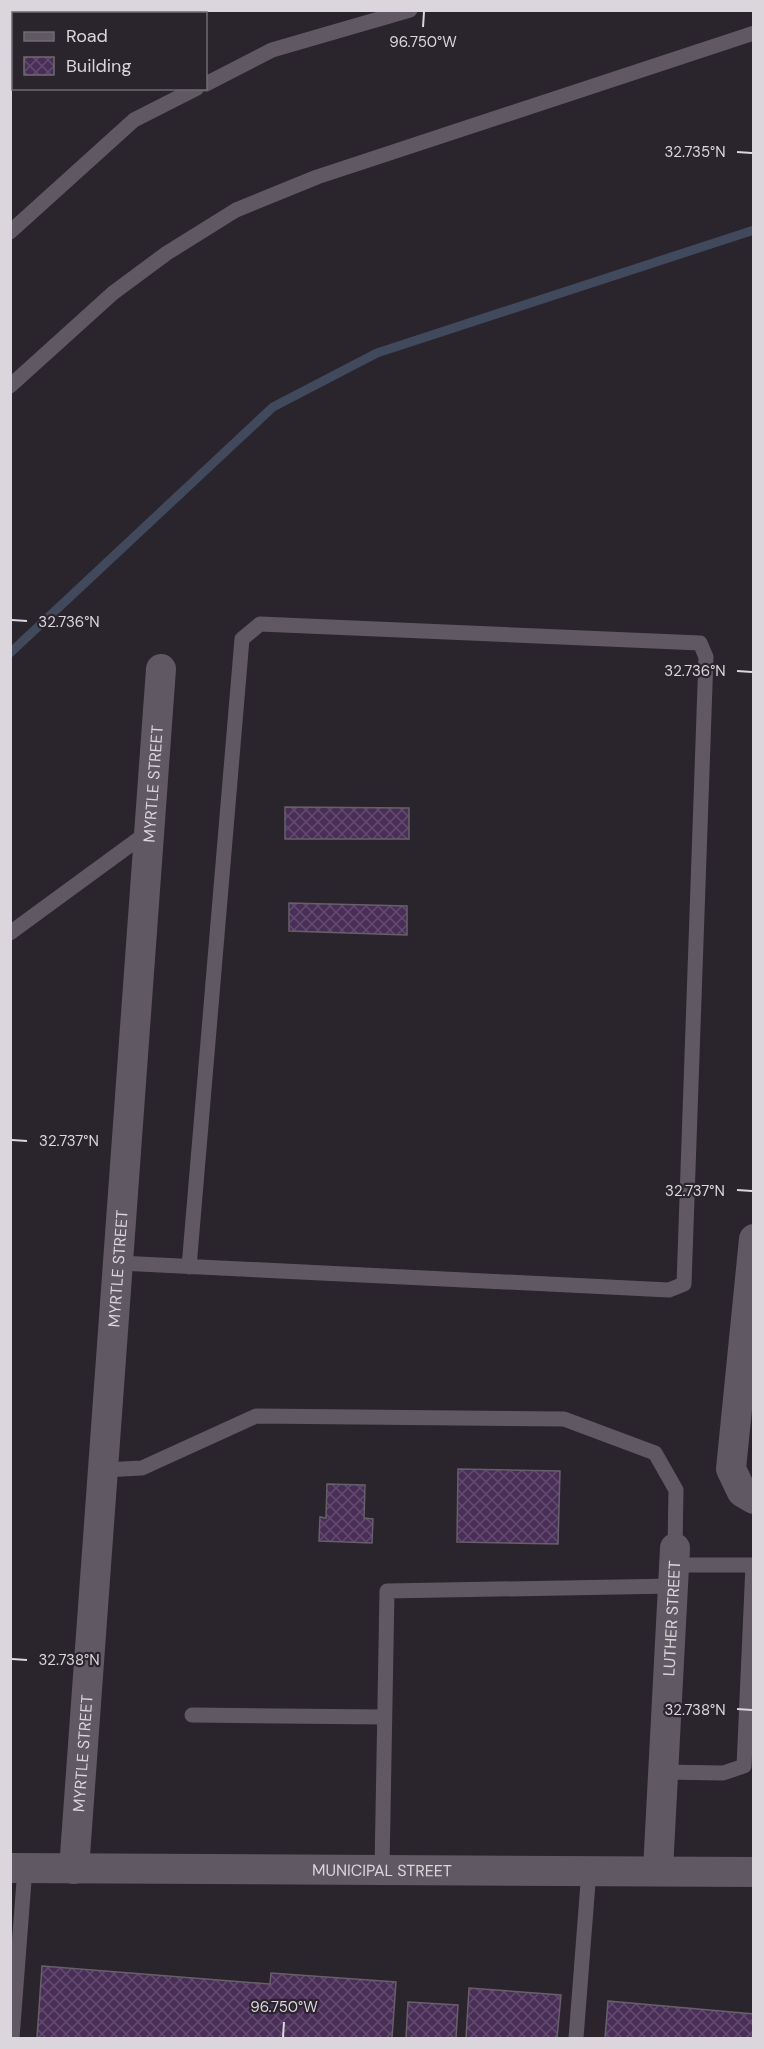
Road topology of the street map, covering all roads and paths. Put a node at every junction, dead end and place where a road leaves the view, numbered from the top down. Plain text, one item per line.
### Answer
1 (410, 10) edge
2 (753, 33) edge
3 (207, 84) edge
4 (193, 90) edge
5 (10, 232) edge
6 (10, 386) edge
7 (161, 669) dead end
8 (151, 831) junction
9 (10, 933) edge
10 (753, 1239) edge
11 (118, 1263) junction
12 (189, 1267) junction
13 (103, 1470) junction
14 (753, 1498) edge
15 (753, 1565) edge
16 (674, 1566) junction
17 (192, 1715) dead end
18 (384, 1717) junction
19 (663, 1772) junction
20 (18, 1868) edge
21 (74, 1869) junction
22 (382, 1869) junction
23 (589, 1870) junction
24 (658, 1870) junction
25 (753, 1872) edge
26 (12, 2038) edge
27 (576, 2038) edge

1 - 3 lane
2 - 6 lane
4 - 5 lane
7 - 8 street, MYRTLE STREET
8 - 9 lane
8 - 11 street, MYRTLE STREET
10 - 14 street
11 - 12 lane
11 - 13 street, MYRTLE STREET
12 - 12 lane
13 - 16 lane
13 - 21 street, MYRTLE STREET
15 - 16 lane
15 - 19 lane
16 - 18 lane
16 - 19 street, LUTHER STREET
17 - 18 lane
18 - 22 lane
19 - 24 street, LUTHER STREET
20 - 21 street, MUNICIPAL STREET
20 - 26 lane
21 - 22 street, MUNICIPAL STREET
22 - 23 street, MUNICIPAL STREET
23 - 24 street, MUNICIPAL STREET
23 - 27 lane
24 - 25 street, MUNICIPAL STREET

